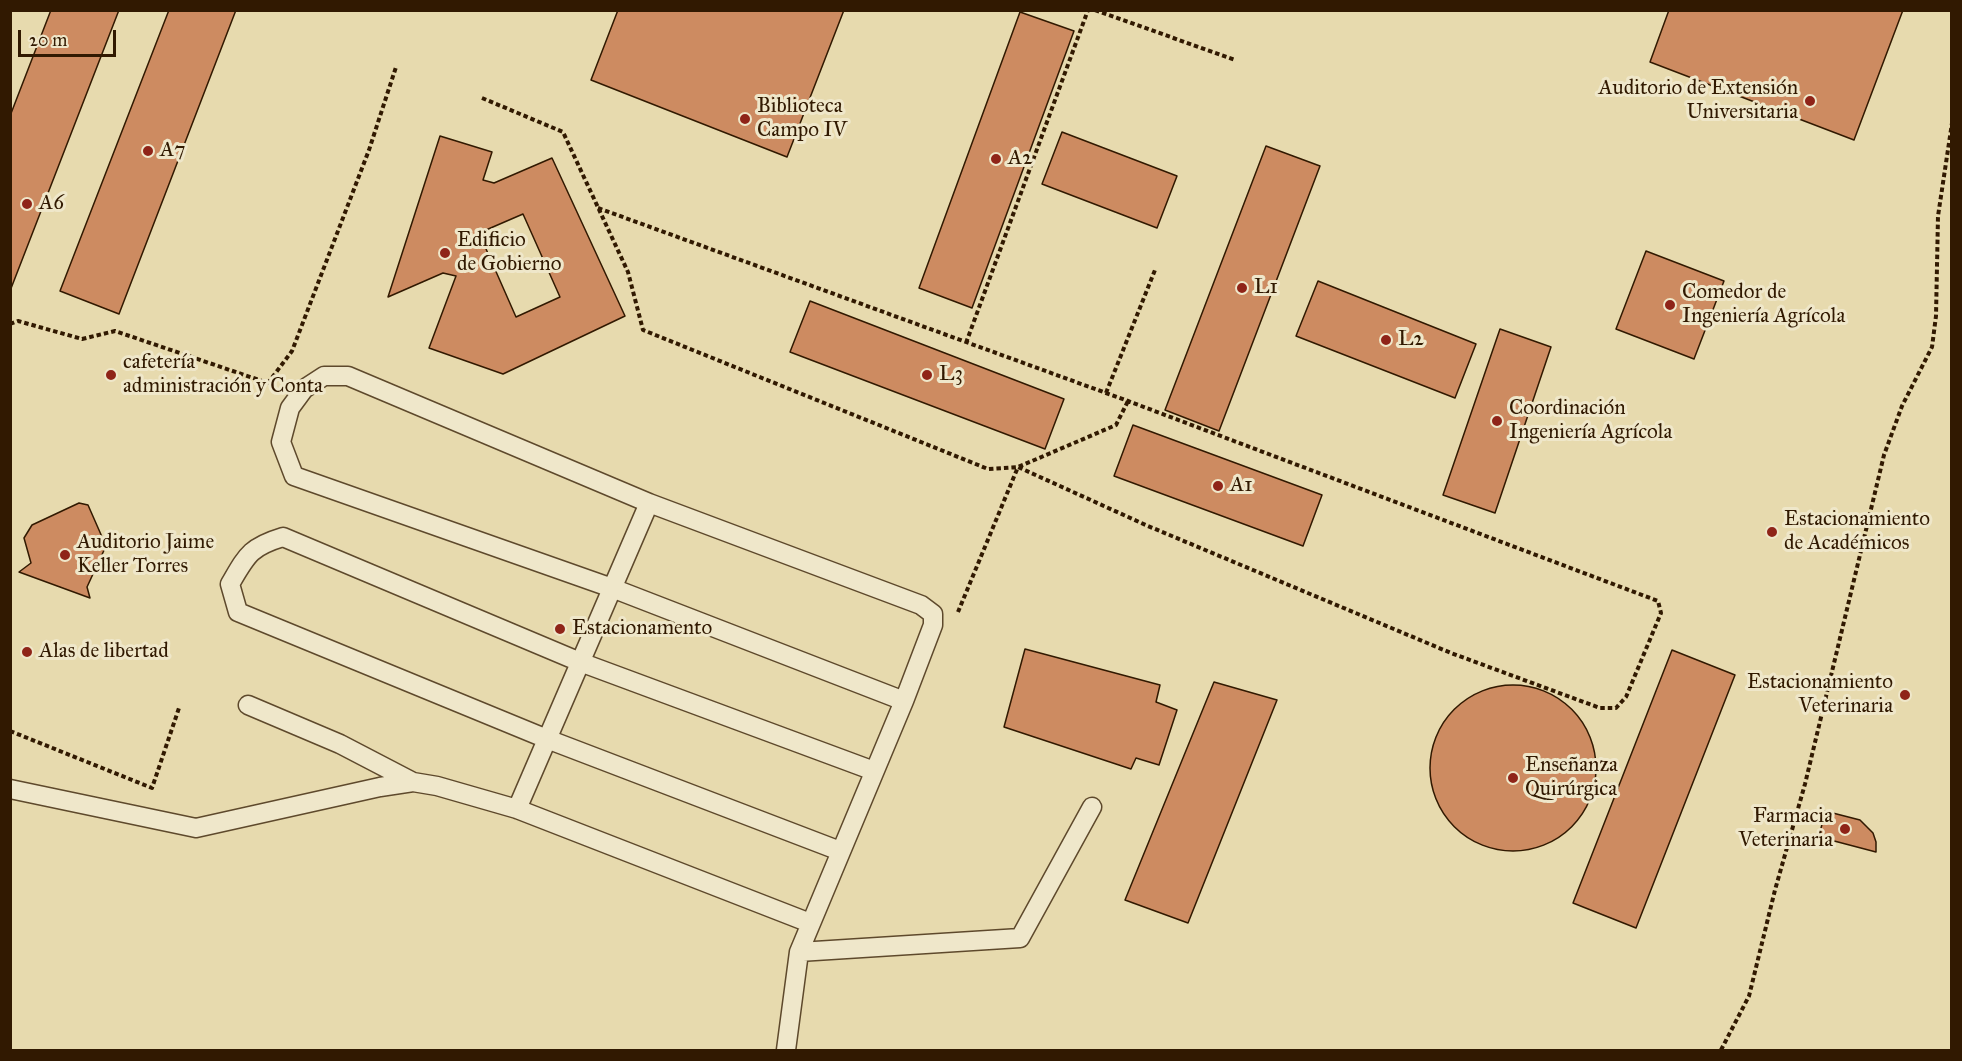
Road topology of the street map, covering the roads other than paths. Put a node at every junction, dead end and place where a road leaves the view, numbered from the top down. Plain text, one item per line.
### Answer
1 (649, 503) junction
2 (612, 588) junction
3 (580, 662) junction
4 (904, 701) junction
5 (248, 705) dead end
6 (547, 739) junction
7 (874, 771) junction
8 (413, 782) junction
9 (10, 789) edge
10 (1092, 807) dead end
11 (517, 809) junction
12 (840, 850) junction
13 (810, 923) junction
14 (799, 952) junction
15 (786, 1050) edge

1 - 2 lane
1 - 2 lane
1 - 4 lane
2 - 3 lane
2 - 4 lane
3 - 6 lane
3 - 6 lane
3 - 7 lane
4 - 7 lane
5 - 8 lane
6 - 11 lane
6 - 12 lane
7 - 12 lane
8 - 9 lane
8 - 11 lane
10 - 14 lane
11 - 13 lane
12 - 13 lane
13 - 14 lane
14 - 15 lane

